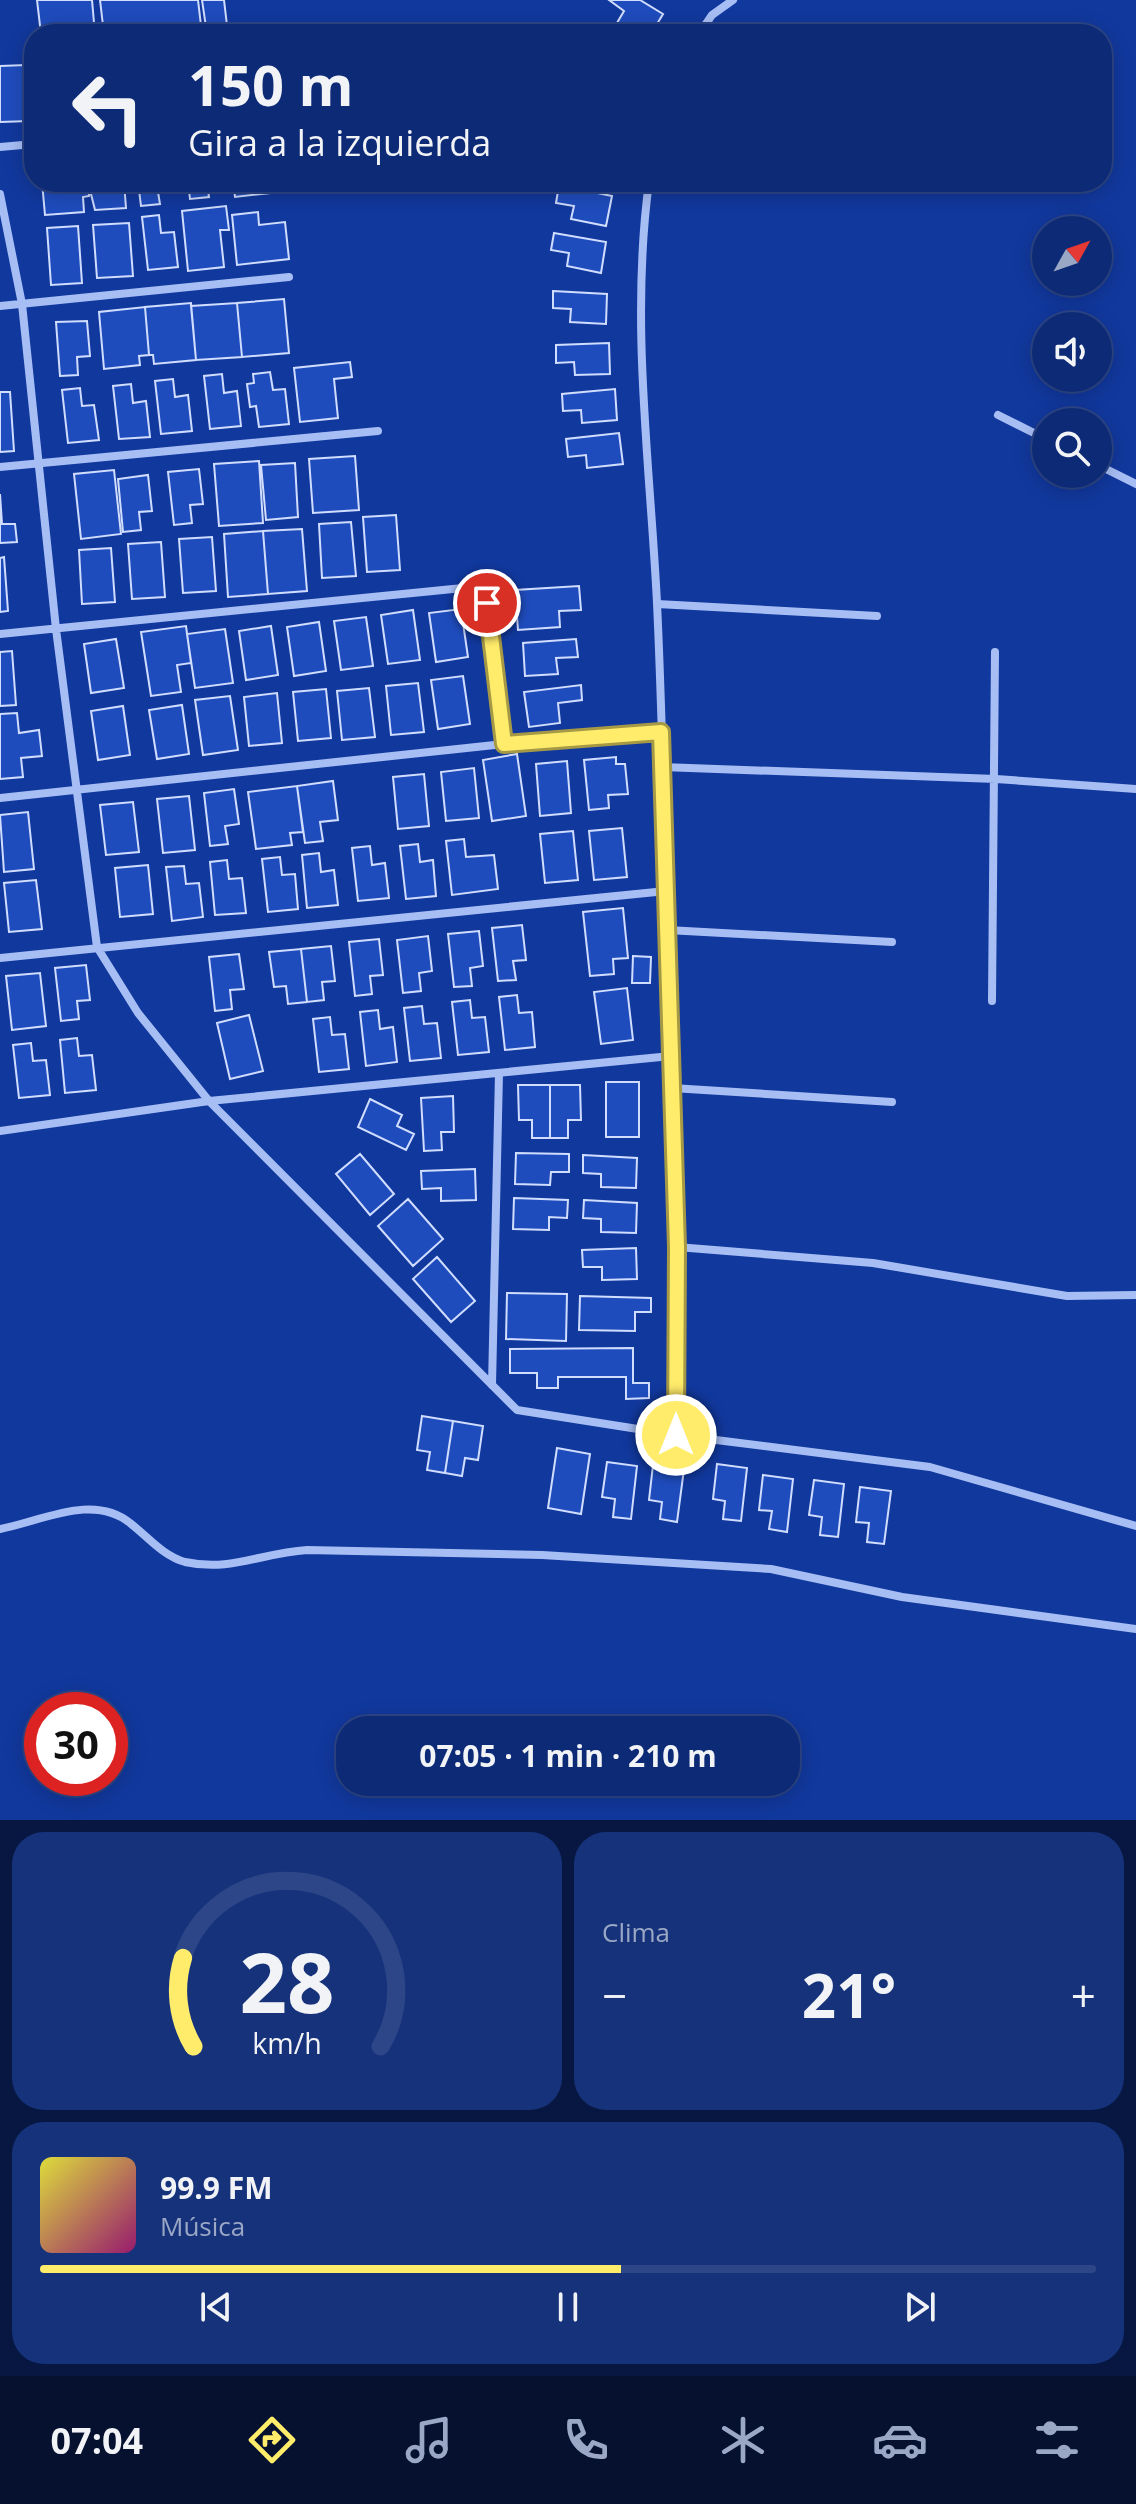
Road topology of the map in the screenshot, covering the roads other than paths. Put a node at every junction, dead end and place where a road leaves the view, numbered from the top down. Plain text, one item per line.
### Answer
1 (733, 0) edge
2 (706, 24) edge
3 (24, 145) edge
4 (0, 147) edge
5 (648, 192) edge
6 (0, 194) edge
7 (289, 277) dead end
8 (22, 304) junction
9 (0, 306) edge
10 (998, 415) dead end
11 (378, 431) dead end
12 (1032, 432) edge
13 (39, 463) junction
14 (0, 467) edge
15 (1112, 472) edge
16 (1136, 484) edge
17 (657, 604) junction
18 (877, 616) dead end
19 (56, 629) junction
20 (0, 634) edge
21 (995, 652) dead end
22 (661, 732) junction
23 (504, 744) junction
24 (662, 767) junction
25 (996, 779) junction
26 (1136, 789) edge
27 (76, 790) junction
28 (0, 798) edge
29 (666, 891) junction
30 (667, 930) junction
31 (892, 942) dead end
32 (97, 947) junction
33 (0, 958) edge
34 (992, 1001) dead end
35 (671, 1056) junction
36 (499, 1073) junction
37 (672, 1088) junction
38 (209, 1101) junction
39 (892, 1102) dead end
40 (0, 1131) edge
41 (677, 1247) junction
42 (1136, 1295) edge
43 (492, 1385) junction
44 (676, 1435) junction
45 (1136, 1526) edge
46 (0, 1529) edge
47 (1136, 1629) edge

1 - 2 street
3 - 4 street
5 - 17 street
6 - 8 street
7 - 8 street
8 - 9 street
8 - 13 street
10 - 12 street
11 - 13 street
13 - 14 street
13 - 19 street
15 - 16 street
17 - 18 street
17 - 22 street
19 - 20 street
19 - 23 street
19 - 27 street
21 - 25 street
22 - 23 street
22 - 24 street
23 - 27 street
24 - 25 street
24 - 29 street
25 - 26 street
25 - 34 street
27 - 28 street
27 - 32 street
29 - 30 street
29 - 32 street
30 - 31 street
30 - 35 street
32 - 33 street
32 - 38 street
35 - 36 street
35 - 37 street
36 - 38 street
36 - 43 street
37 - 39 street
37 - 41 street
38 - 40 street
38 - 43 street
41 - 42 street
41 - 44 street
43 - 44 street
44 - 45 street
46 - 47 street

